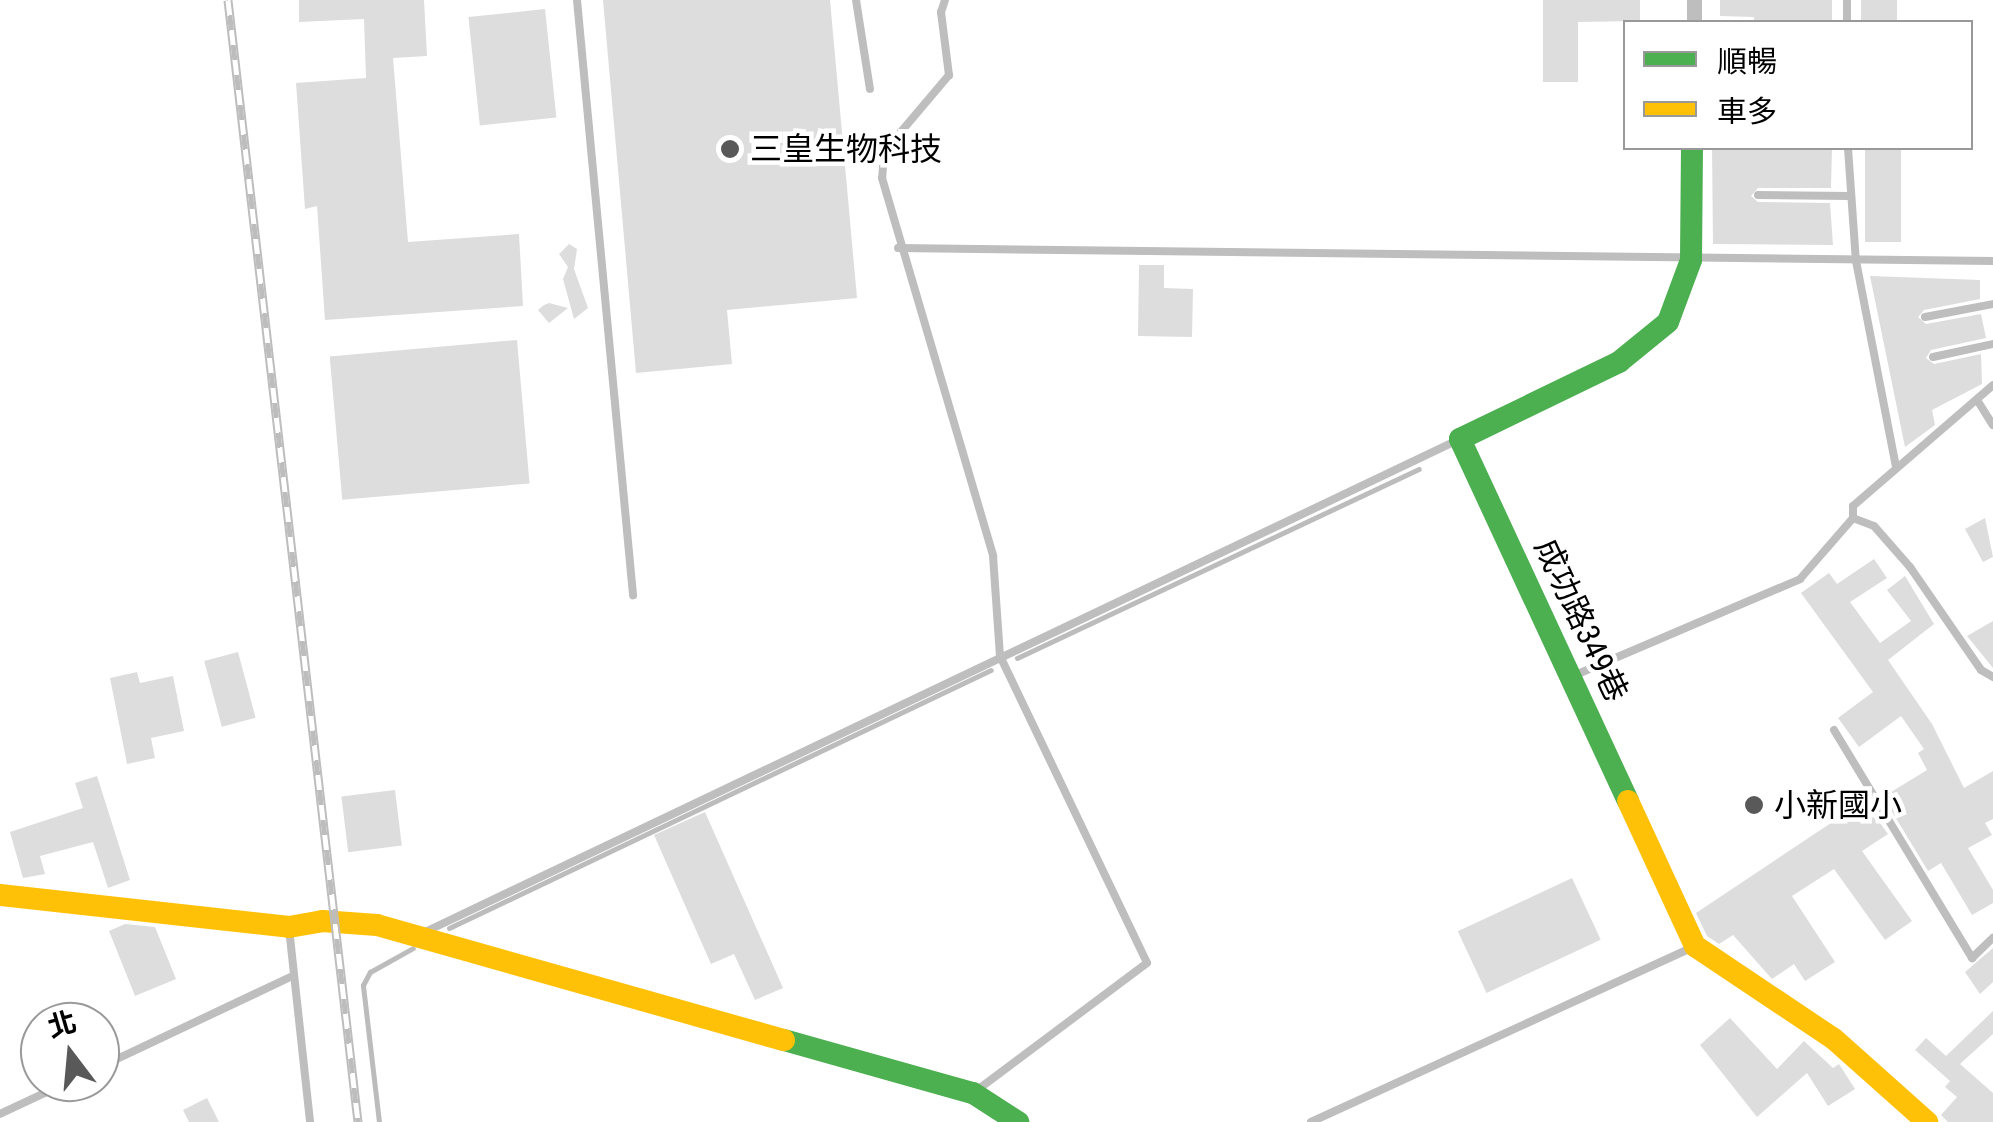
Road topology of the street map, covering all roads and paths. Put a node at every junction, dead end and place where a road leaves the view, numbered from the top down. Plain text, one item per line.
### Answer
1 (577, 0) edge
2 (856, 0) edge
3 (945, 0) edge
4 (870, 89) dead end
5 (1692, 150) edge
6 (1848, 150) edge
7 (1758, 196) dead end
8 (1849, 196) junction
9 (898, 248) junction
10 (1691, 260) junction
11 (1856, 261) junction
12 (1993, 261) edge
13 (1993, 304) edge
14 (1925, 317) dead end
15 (1993, 344) edge
16 (1934, 356) dead end
17 (1993, 385) edge
18 (1979, 403) junction
19 (1993, 425) edge
20 (1460, 440) junction
21 (1896, 467) junction
22 (1853, 518) junction
23 (633, 595) dead end
24 (1000, 656) junction
25 (1573, 676) junction
26 (1993, 678) edge
27 (1834, 730) dead end
28 (0, 895) edge
29 (289, 928) junction
30 (419, 935) junction
31 (1993, 938) edge
32 (1695, 946) junction
33 (290, 977) junction
34 (120, 1058) edge
35 (973, 1093) junction
36 (26, 1102) edge
37 (0, 1114) edge
38 (310, 1122) edge
39 (1018, 1122) edge
40 (1311, 1122) edge
41 (1927, 1122) edge

1 - 23 lane
2 - 4 lane
3 - 9 lane
5 - 10 street
6 - 8 lane
7 - 8 lane
8 - 11 lane
9 - 10 lane
9 - 24 lane
10 - 11 lane
10 - 20 street
11 - 12 lane
11 - 21 lane
13 - 14 lane
15 - 16 lane
17 - 18 lane
18 - 19 lane
18 - 21 lane
20 - 24 lane
20 - 25 street, 成功路349巷
21 - 22 lane
22 - 25 lane
22 - 26 lane
24 - 30 lane
24 - 35 lane
25 - 32 street, 成功路349巷
27 - 31 lane
28 - 29 street
29 - 30 street
29 - 33 lane
30 - 35 street
32 - 40 lane
32 - 41 street
33 - 34 lane
33 - 38 lane
35 - 39 street
36 - 37 lane

